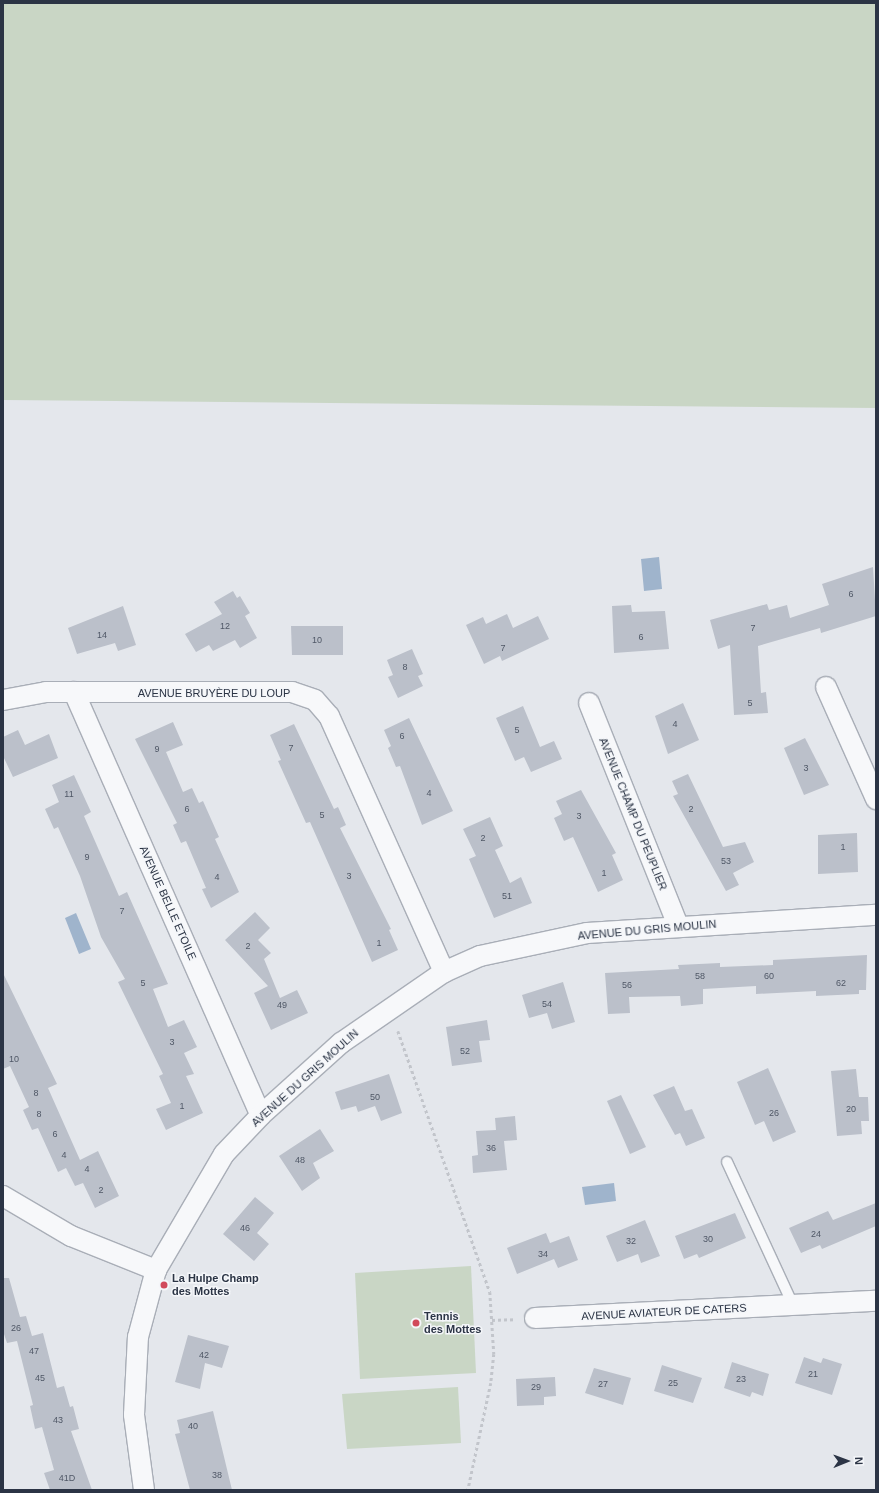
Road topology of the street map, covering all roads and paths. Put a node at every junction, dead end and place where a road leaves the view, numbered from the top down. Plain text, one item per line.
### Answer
1 (826, 687) dead end
2 (74, 692) junction
3 (3, 700) edge
4 (589, 703) dead end
5 (876, 799) edge
6 (876, 915) edge
7 (678, 926) junction
8 (444, 972) junction
9 (390, 1007) junction
10 (262, 1114) junction
11 (727, 1162) dead end
12 (3, 1196) edge
13 (156, 1270) junction
14 (876, 1301) edge
15 (793, 1305) junction
16 (535, 1318) dead end
17 (144, 1490) edge
18 (468, 1490) edge

1 - 5 street
2 - 3 street, AVENUE BRUYÈRE DU LOUP
2 - 8 street, AVENUE BRUYÈRE DU LOUP
2 - 10 street, AVENUE BELLE ETOILE
4 - 7 street, AVENUE CHAMP DU PEUPLIER
6 - 7 street, AVENUE DU GRIS MOULIN
7 - 8 street, AVENUE DU GRIS MOULIN
8 - 9 street, AVENUE DU GRIS MOULIN
9 - 10 street, AVENUE DU GRIS MOULIN
9 - 18 path
10 - 13 street, AVENUE DU GRIS MOULIN
11 - 15 lane
12 - 13 street
13 - 17 street, AVENUE DU GRIS MOULIN
14 - 15 street, AVENUE AVIATEUR DE CATERS
15 - 16 street, AVENUE AVIATEUR DE CATERS

